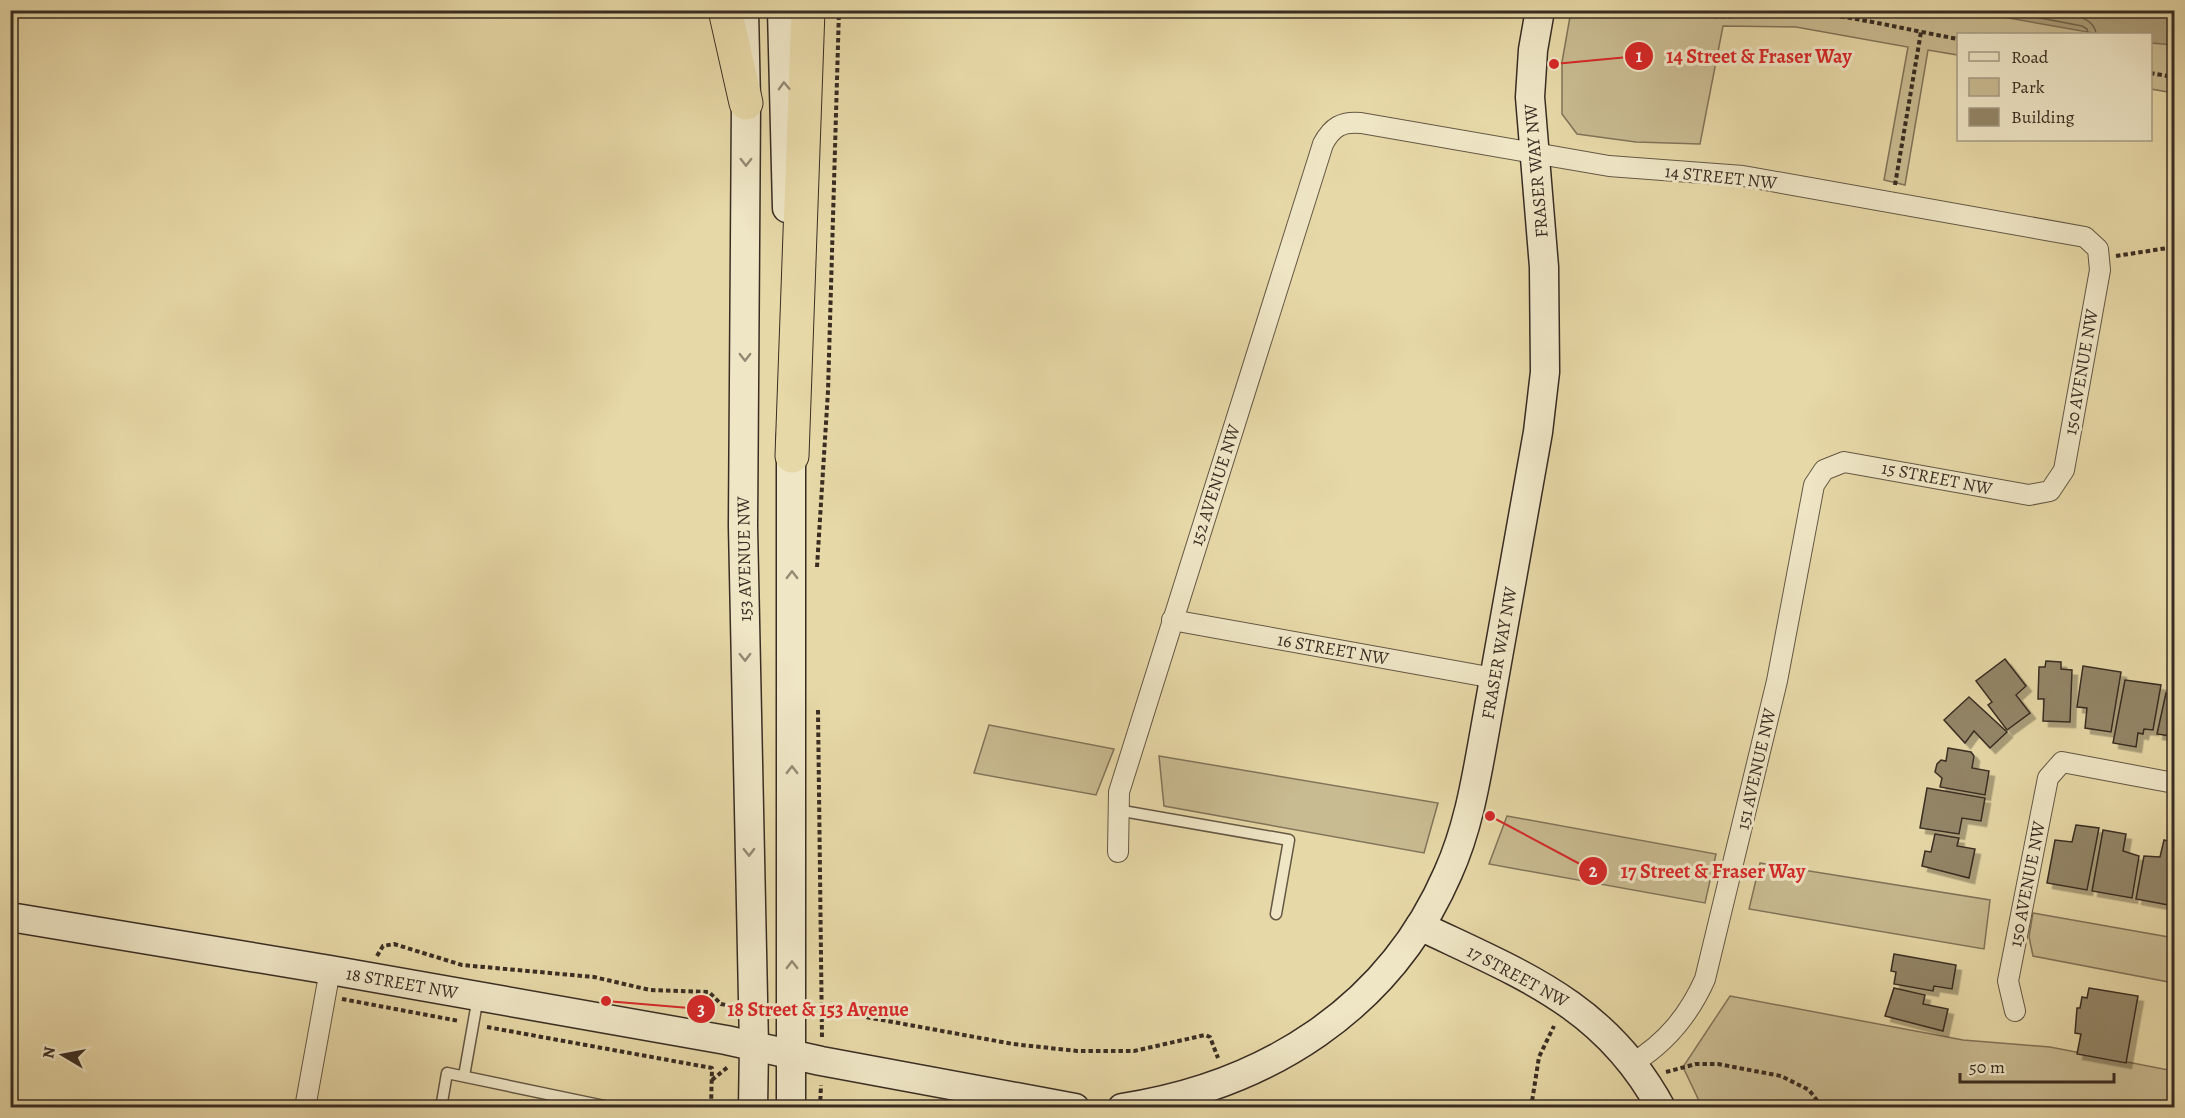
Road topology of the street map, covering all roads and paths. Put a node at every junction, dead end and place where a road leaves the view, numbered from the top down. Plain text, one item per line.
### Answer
1 (725, 10) edge
2 (744, 10) edge
3 (782, 10) edge
4 (808, 10) edge
5 (839, 10) edge
6 (1540, 10) edge
7 (1684, 10) edge
8 (1921, 32) junction
9 (1957, 39) edge
10 (2152, 73) edge
11 (2175, 77) edge
12 (746, 103) junction
13 (1338, 125) joint
14 (1534, 153) junction
15 (1892, 202) junction
16 (2175, 247) edge
17 (2099, 253) junction
18 (792, 456) junction
19 (1824, 470) joint
20 (2050, 491) joint
21 (817, 577) dead end
22 (1172, 620) junction
23 (1494, 678) junction
24 (818, 705) dead end
25 (2175, 783) edge
26 (1117, 810) junction
27 (1118, 852) dead end
28 (1276, 914) dead end
29 (10, 917) edge
30 (1419, 926) junction
31 (377, 956) dead end
32 (330, 970) junction
33 (478, 996) junction
34 (345, 1000) dead end
35 (721, 1004) dead end
36 (822, 1009) junction
37 (2015, 1011) dead end
38 (454, 1020) dead end
39 (1554, 1026) dead end
40 (492, 1028) dead end
41 (822, 1031) dead end
42 (754, 1046) junction
43 (792, 1055) junction
44 (1633, 1063) junction
45 (1220, 1064) dead end
46 (729, 1066) dead end
47 (1665, 1072) dead end
48 (464, 1076) junction
49 (712, 1080) junction
50 (821, 1096) dead end
51 (579, 1104) edge
52 (305, 1107) edge
53 (441, 1107) edge
54 (612, 1107) edge
55 (711, 1107) edge
56 (753, 1107) edge
57 (791, 1107) edge
58 (820, 1107) edge
59 (1075, 1107) edge
60 (1122, 1107) edge
61 (1531, 1107) edge
62 (1661, 1107) edge
63 (1823, 1107) edge

1 - 12 highway
2 - 12 street, 153 AVENUE NW
18 -> 3 street
4 - 18 highway
5 - 21 path
6 - 14 street, FRASER WAY NW
7 - 8 path
8 - 9 path
8 - 15 path
10 - 11 path
12 -> 42 street, 153 AVENUE NW
13 - 14 street, 14 STREET NW
13 - 22 street, 152 AVENUE NW
14 - 15 street, 14 STREET NW
14 - 23 street, FRASER WAY NW
15 - 17 street, 14 STREET NW
16 - 17 path
17 - 20 street, 150 AVENUE NW
43 -> 18 street
19 - 20 street, 15 STREET NW
19 - 44 street, 151 AVENUE NW
22 - 23 street, 16 STREET NW
22 - 26 street, 152 AVENUE NW
23 - 30 street, FRASER WAY NW
24 - 36 path
25 - 37 street, 150 AVENUE NW
26 - 27 street, 152 AVENUE NW
26 - 28 lane
29 - 32 street, 18 STREET NW
30 - 44 street, 17 STREET NW
30 - 60 street, FRASER WAY NW
31 - 35 path
32 - 33 street, 18 STREET NW
32 - 52 street
33 - 42 street, 18 STREET NW
33 - 48 lane
34 - 38 path
36 - 41 path
36 - 45 path
39 - 61 path
40 - 49 path
42 - 43 street, 18 STREET NW
42 - 56 street, 153 AVENUE NW
43 - 57 street
43 - 59 street
44 - 62 street
46 - 49 path
47 - 63 path
48 - 51 lane
48 - 53 lane
49 - 55 path
50 - 58 path
51 - 54 lane

